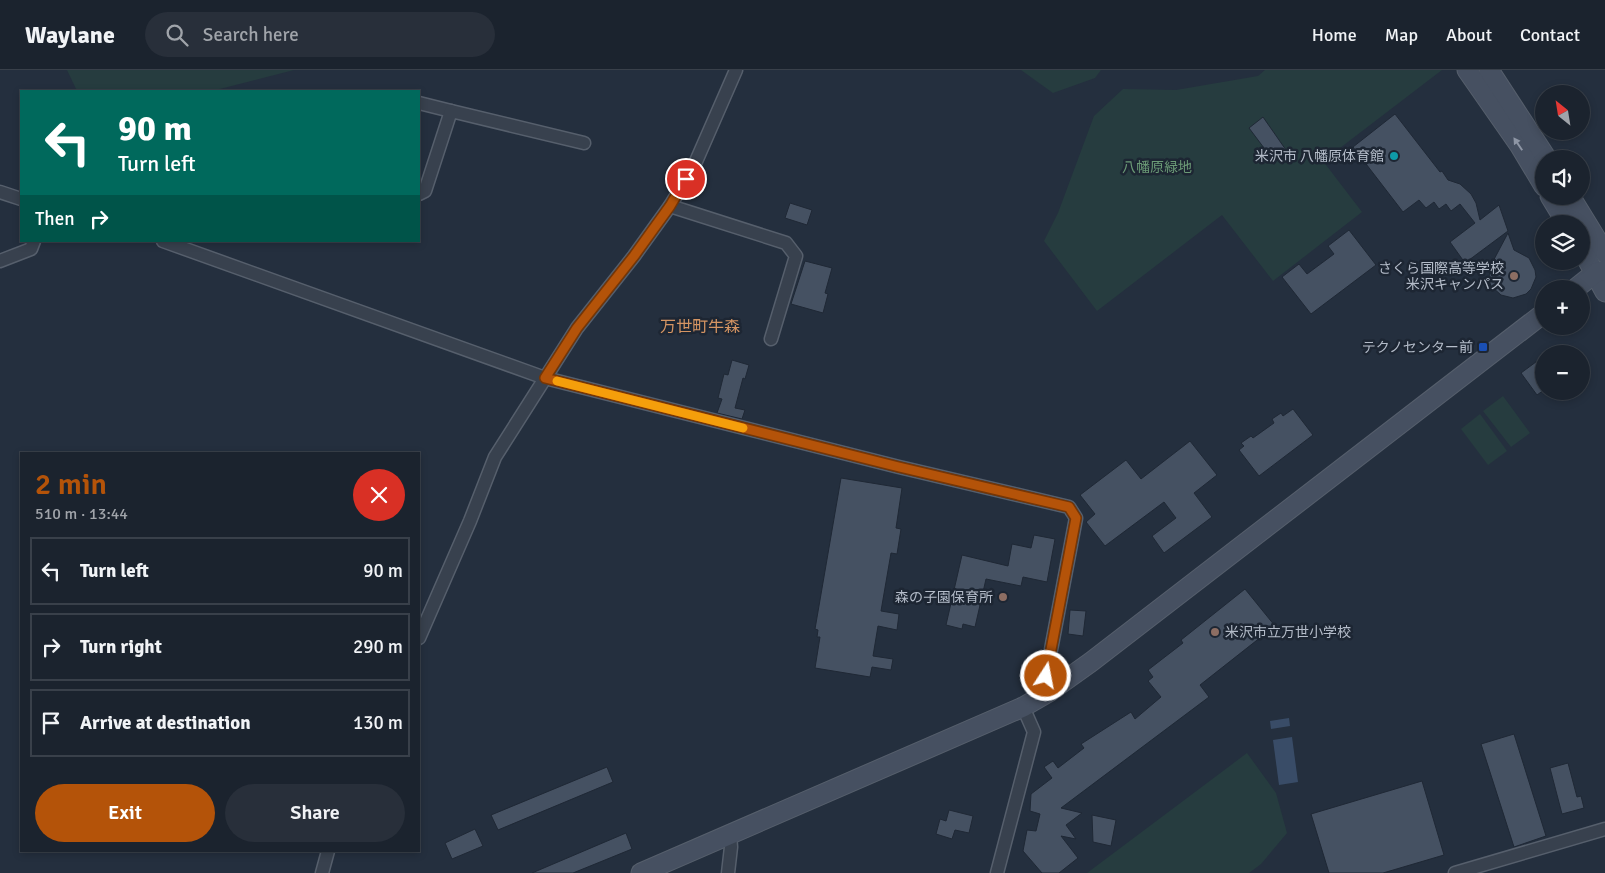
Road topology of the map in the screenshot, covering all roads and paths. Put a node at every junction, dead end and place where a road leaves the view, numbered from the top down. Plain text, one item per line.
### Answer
1 (736, 70) edge
2 (1467, 70) edge
3 (1490, 70) edge
4 (420, 103) edge
5 (451, 111) junction
6 (584, 143) dead end
7 (1541, 150) edge
8 (1535, 171) edge
9 (0, 192) edge
10 (420, 193) edge
11 (20, 199) edge
12 (1576, 205) edge
13 (670, 206) junction
14 (34, 242) edge
15 (165, 242) edge
16 (1605, 252) edge
17 (1590, 259) edge
18 (0, 261) edge
19 (1600, 272) edge
20 (1588, 280) edge
21 (1605, 292) edge
22 (1535, 320) edge
23 (771, 339) dead end
24 (545, 378) junction
25 (420, 636) edge
26 (1049, 692) junction
27 (1023, 707) junction
28 (1605, 829) edge
29 (730, 835) junction
30 (328, 852) edge
31 (322, 873) edge
32 (641, 873) edge
33 (728, 873) edge
34 (997, 873) edge
35 (1455, 873) edge

1 - 13 street
8 -> 2 street
3 - 7 street
4 - 5 street
5 - 6 street
5 - 10 street
9 - 11 street
12 - 16 street
13 - 23 street
13 - 24 street
14 - 18 street
15 - 24 street
16 - 19 street
17 - 19 street
19 - 20 street
19 - 21 street
22 - 26 street
24 - 25 street
24 - 26 street
26 - 27 street
27 - 29 street
27 - 34 street
28 - 35 street
29 - 32 street
29 - 33 street
30 - 31 street

